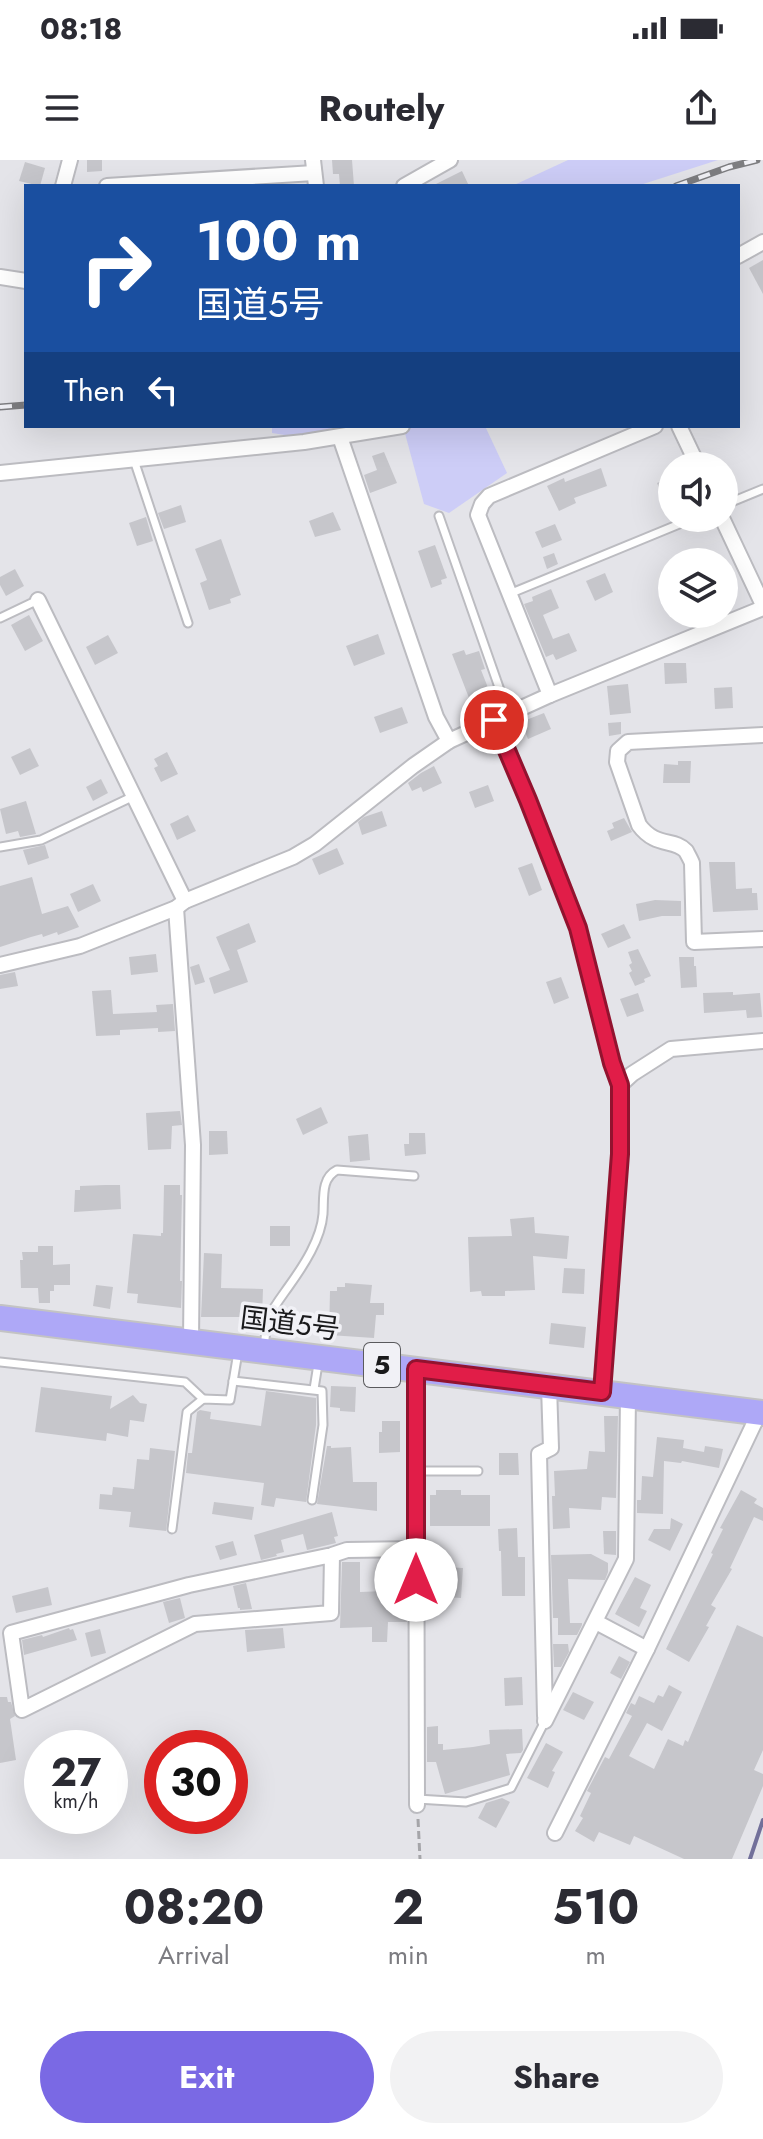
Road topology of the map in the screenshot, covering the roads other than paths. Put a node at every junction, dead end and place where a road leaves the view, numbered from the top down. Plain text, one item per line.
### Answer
1 (70, 160) edge
2 (450, 160) edge
3 (314, 173) edge
4 (64, 184) edge
5 (139, 184) edge
6 (408, 184) edge
7 (763, 242) edge
8 (740, 255) edge
9 (0, 277) edge
10 (24, 281) edge
11 (391, 428) edge
12 (650, 428) edge
13 (680, 428) edge
14 (340, 437) junction
15 (691, 452) edge
16 (133, 458) junction
17 (0, 473) edge
18 (763, 489) edge
19 (738, 499) edge
20 (439, 516) dead end
21 (660, 532) edge
22 (728, 532) edge
23 (509, 594) junction
24 (38, 600) joint
25 (763, 607) edge
26 (0, 618) edge
27 (188, 623) dead end
28 (550, 695) junction
29 (508, 713) junction
30 (494, 720) junction
31 (763, 735) edge
32 (449, 741) junction
33 (134, 796) junction
34 (0, 847) edge
35 (180, 904) junction
36 (763, 939) edge
37 (0, 965) edge
38 (763, 1041) edge
39 (620, 1085) junction
40 (414, 1176) dead end
41 (0, 1318) edge
42 (191, 1341) junction
43 (251, 1348) junction
44 (319, 1357) junction
45 (0, 1362) edge
46 (416, 1369) junction
47 (233, 1381) junction
48 (549, 1386) junction
49 (314, 1389) junction
50 (602, 1392) junction
51 (628, 1396) junction
52 (203, 1399) junction
53 (761, 1413) edge
54 (416, 1471) junction
55 (478, 1471) dead end
56 (312, 1500) dead end
57 (172, 1529) dead end
58 (416, 1549) junction
59 (332, 1555) junction
60 (596, 1622) junction
61 (647, 1649) junction
62 (545, 1721) junction
63 (417, 1802) joint
64 (555, 1833) dead end

1 - 4 street
2 - 6 street
3 - 5 street
7 - 8 street
9 - 10 street
11 - 14 street
12 - 23 street
13 - 15 street
14 - 16 street
14 - 32 street
16 - 17 street
16 - 27 lane
18 - 19 lane
20 - 29 lane
21 - 23 lane
22 - 25 street
23 - 28 street
24 - 26 lane
24 - 33 street
25 - 28 street
28 - 29 street
29 - 30 street
30 - 32 street
30 - 39 street
31 - 36 street
32 - 35 street
33 - 34 lane
33 - 35 street
35 - 37 street
35 - 42 street
38 - 39 street
39 - 50 street
40 - 43 lane
41 - 42 highway, 国道5号 / 5
42 - 43 highway, 国道5号 / 5
43 - 44 highway, 国道5号 / 5
43 - 47 lane
44 - 46 highway, 国道5号 / 5
44 - 49 lane
45 - 52 lane
46 - 48 highway, 国道5号 / 5
46 - 54 street
47 - 49 lane
47 - 52 lane
48 - 50 highway, 国道5号 / 5
48 - 62 street
49 - 56 lane
50 - 51 highway, 国道5号 / 5
51 - 53 highway, 国道5号 / 5
51 - 60 street
52 - 57 lane
53 - 61 street
54 - 55 lane
54 - 58 street
58 - 59 street
58 - 63 street
59 - 59 street
60 - 61 street
60 - 62 street
61 - 64 street
62 - 63 lane

